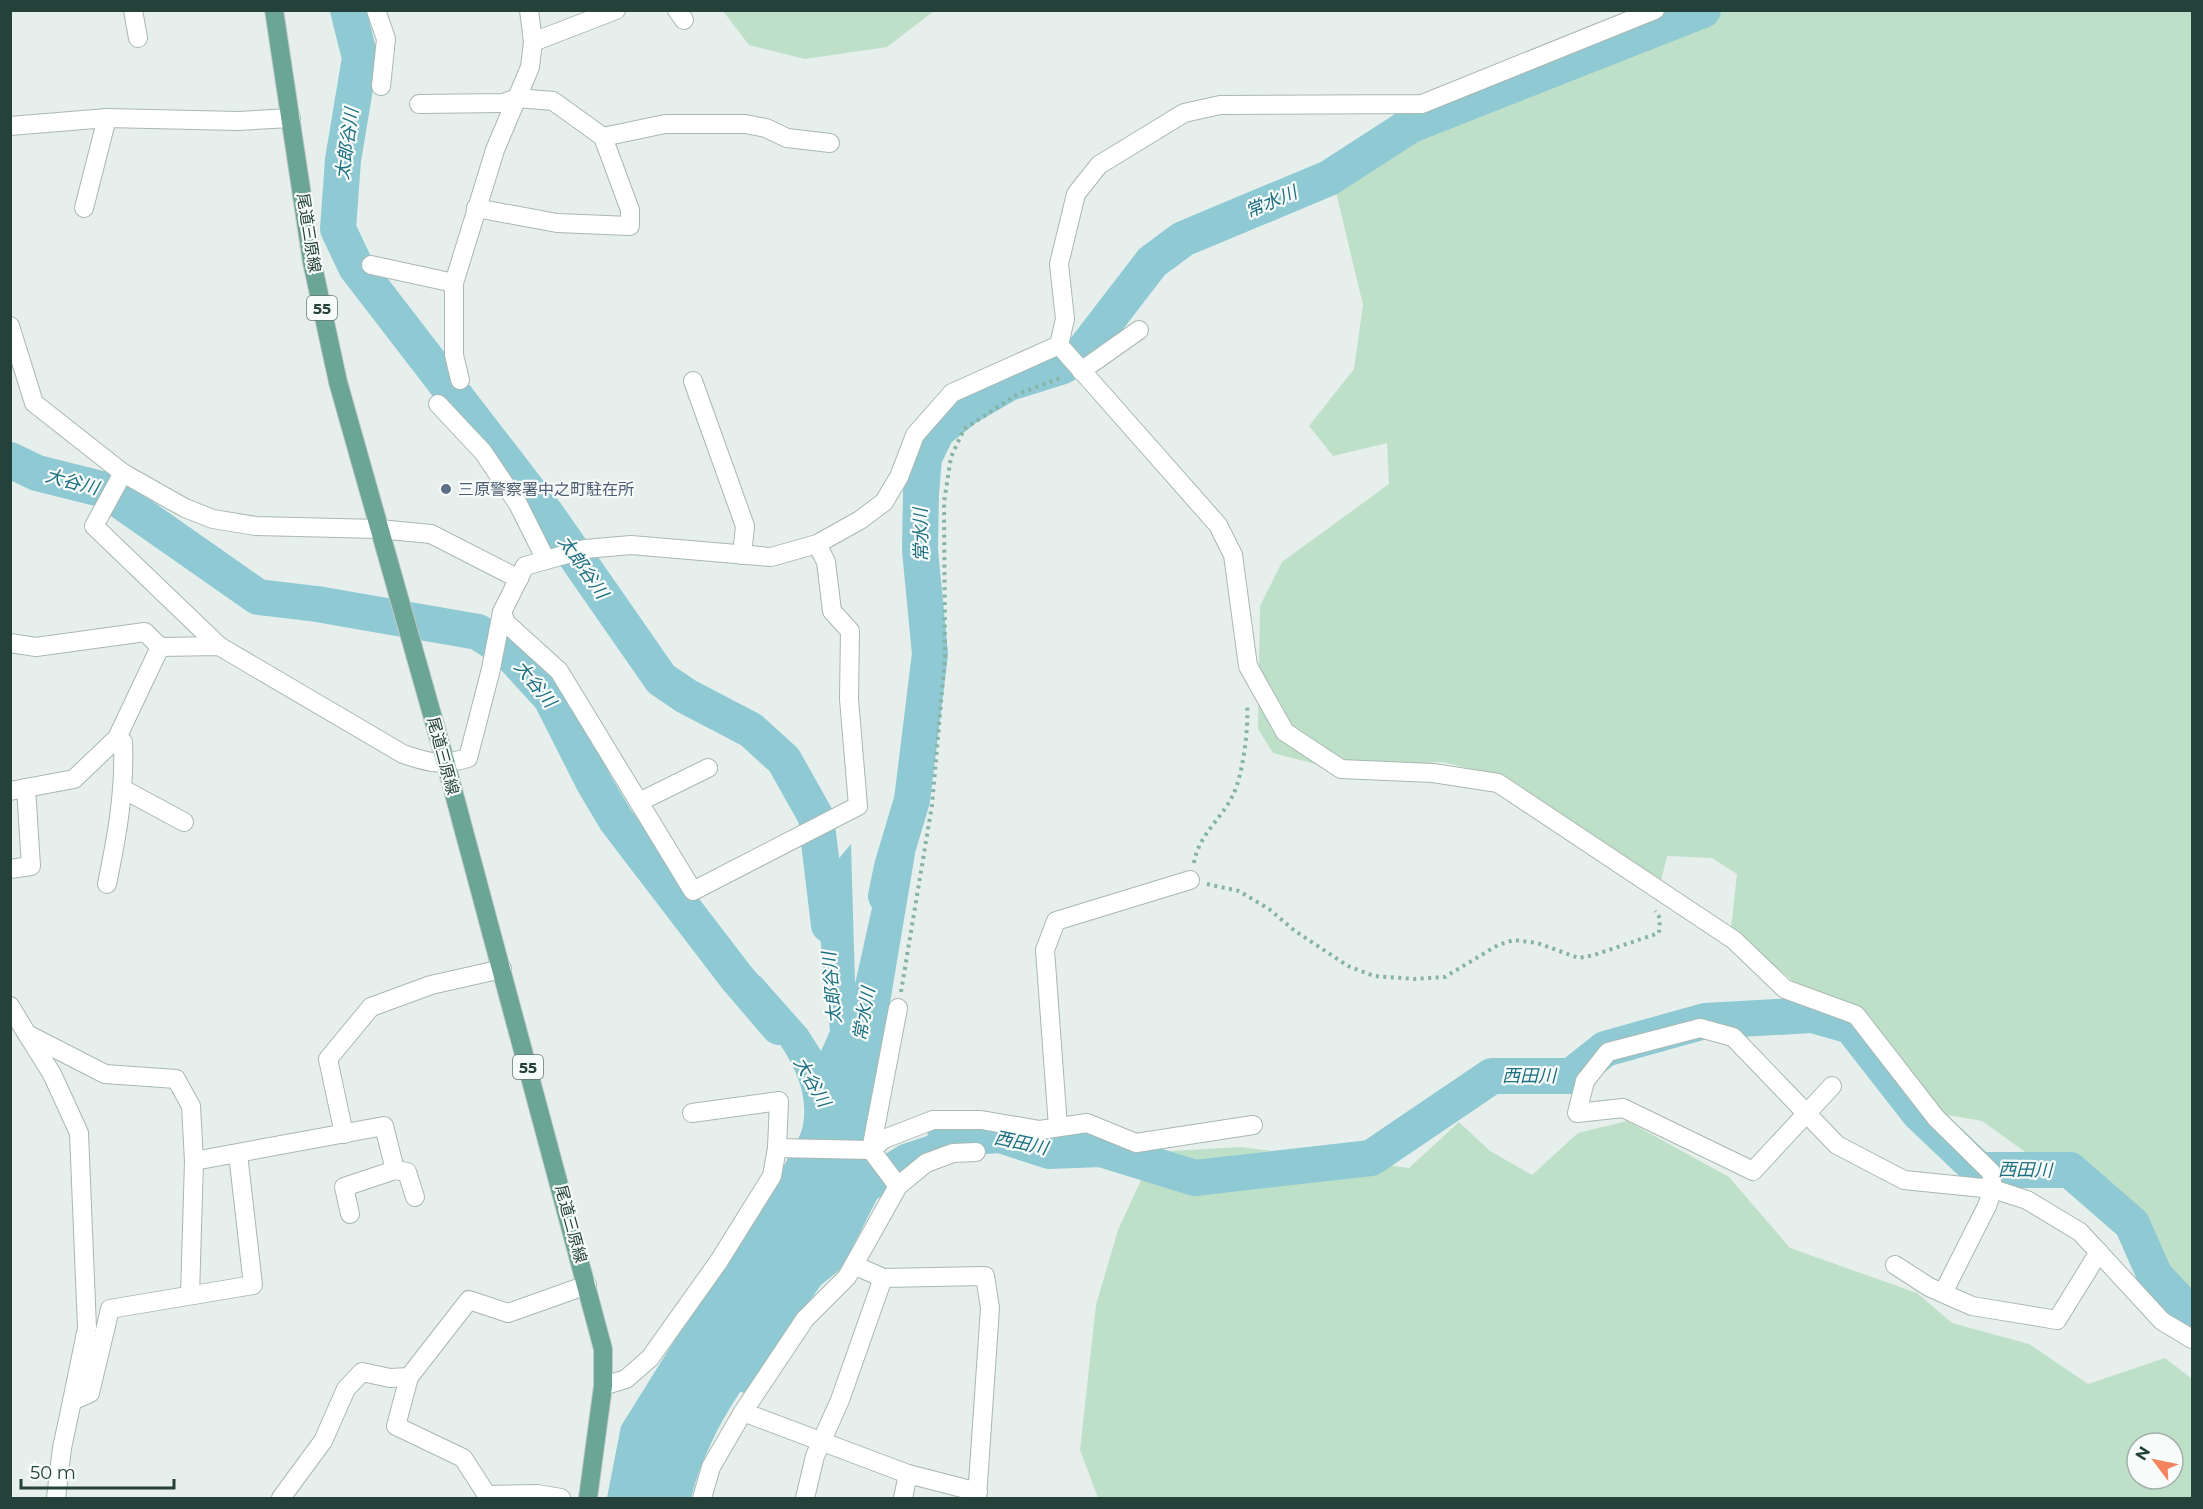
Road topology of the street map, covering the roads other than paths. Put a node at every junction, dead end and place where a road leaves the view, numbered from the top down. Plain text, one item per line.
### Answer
1 (133, 10) edge
2 (274, 10) edge
3 (376, 10) edge
4 (529, 10) edge
5 (616, 10) edge
6 (1655, 10) edge
7 (138, 38) dead end
8 (533, 42) junction
9 (381, 86) dead end
10 (517, 98) junction
11 (419, 104) dead end
12 (107, 118) junction
13 (291, 118) junction
14 (10, 126) edge
15 (603, 138) junction
16 (830, 143) dead end
17 (84, 208) dead end
18 (476, 208) junction
19 (371, 265) dead end
20 (454, 283) junction
21 (10, 326) edge
22 (1139, 330) dead end
23 (1059, 345) junction
24 (1081, 371) junction
25 (460, 380) dead end
26 (693, 381) dead end
27 (438, 404) dead end
28 (123, 473) junction
29 (379, 529) junction
30 (817, 544) junction
31 (742, 555) junction
32 (552, 558) junction
33 (519, 579) junction
34 (502, 612) junction
35 (10, 643) edge
36 (219, 646) junction
37 (160, 647) junction
38 (117, 738) junction
39 (446, 764) junction
40 (708, 768) dead end
41 (123, 789) junction
42 (18, 790) edge
43 (639, 802) junction
44 (184, 822) dead end
45 (10, 869) edge
46 (1190, 880) road end
47 (106, 884) dead end
48 (502, 969) junction
49 (10, 1006) edge
50 (898, 1008) road end
51 (27, 1034) junction
52 (1832, 1086) dead end
53 (692, 1113) dead end
54 (1804, 1113) junction
55 (1253, 1125) dead end
56 (1058, 1127) junction
57 (344, 1134) junction
58 (777, 1148) junction
59 (871, 1150) junction
60 (976, 1152) dead end
61 (238, 1154) junction
62 (194, 1161) junction
63 (395, 1170) junction
64 (898, 1186) junction
65 (1993, 1189) junction
66 (415, 1197) dead end
67 (350, 1214) dead end
68 (2099, 1252) junction
69 (854, 1265) junction
70 (1896, 1265) dead end
71 (883, 1278) junction
72 (587, 1285) junction
73 (1943, 1293) junction
74 (190, 1296) junction
75 (2193, 1339) edge
76 (409, 1377) junction
77 (603, 1386) junction
78 (72, 1401) junction
79 (743, 1412) junction
80 (821, 1443) junction
81 (909, 1474) junction
82 (977, 1495) edge
83 (56, 1498) edge
84 (281, 1498) edge
85 (561, 1498) edge
86 (588, 1498) edge
87 (702, 1498) edge
88 (805, 1498) edge
89 (903, 1498) edge

1 - 7 street
2 - 13 main road, 尾道三原線 / 55
3 - 9 street
4 - 8 street
5 - 8 street
6 - 23 street
8 - 10 street
10 - 11 street
10 - 15 street
10 - 18 street
12 - 13 street
12 - 14 street
12 - 17 street
13 - 29 main road, 尾道三原線 / 55
15 - 16 street
15 - 18 street
18 - 20 street
19 - 20 street
20 - 25 street
21 - 28 street
22 - 24 street
23 - 24 street
23 - 30 street
24 - 65 street
26 - 31 street
27 - 32 street
28 - 29 street
28 - 36 street
29 - 33 street
29 - 39 main road, 尾道三原線 / 55
30 - 31 street
30 - 43 street
31 - 32 street
32 - 33 street
33 - 34 street
34 - 39 street
34 - 43 street
35 - 37 street
36 - 37 street
36 - 39 street
37 - 38 street
38 - 41 street
38 - 42 street
39 - 48 main road, 尾道三原線 / 55
40 - 43 street
41 - 44 street
41 - 47 street
42 - 45 street
46 - 56 street
48 - 57 street
48 - 72 main road, 尾道三原線 / 55
49 - 51 street
50 - 59 street
51 - 62 street
51 - 78 street
52 - 54 street
53 - 58 street
54 - 54 street
54 - 65 street
55 - 56 street
56 - 59 street
57 - 61 street
57 - 63 street
58 - 59 street
58 - 77 street
59 - 64 street
60 - 64 street
61 - 62 street
61 - 74 street
62 - 74 street
63 - 66 street
63 - 67 street
64 - 69 street
65 - 68 street
65 - 73 street
68 - 73 street
68 - 75 street
69 - 71 street
69 - 79 street
70 - 73 street
71 - 80 street
71 - 82 street
72 - 76 street
72 - 77 main road, 尾道三原線 / 55
74 - 78 street
76 - 84 street
76 - 85 street
77 - 86 main road, 尾道三原線 / 55
78 - 83 street
79 - 80 street
79 - 87 street
80 - 81 street
80 - 88 street
81 - 82 street
81 - 89 street

